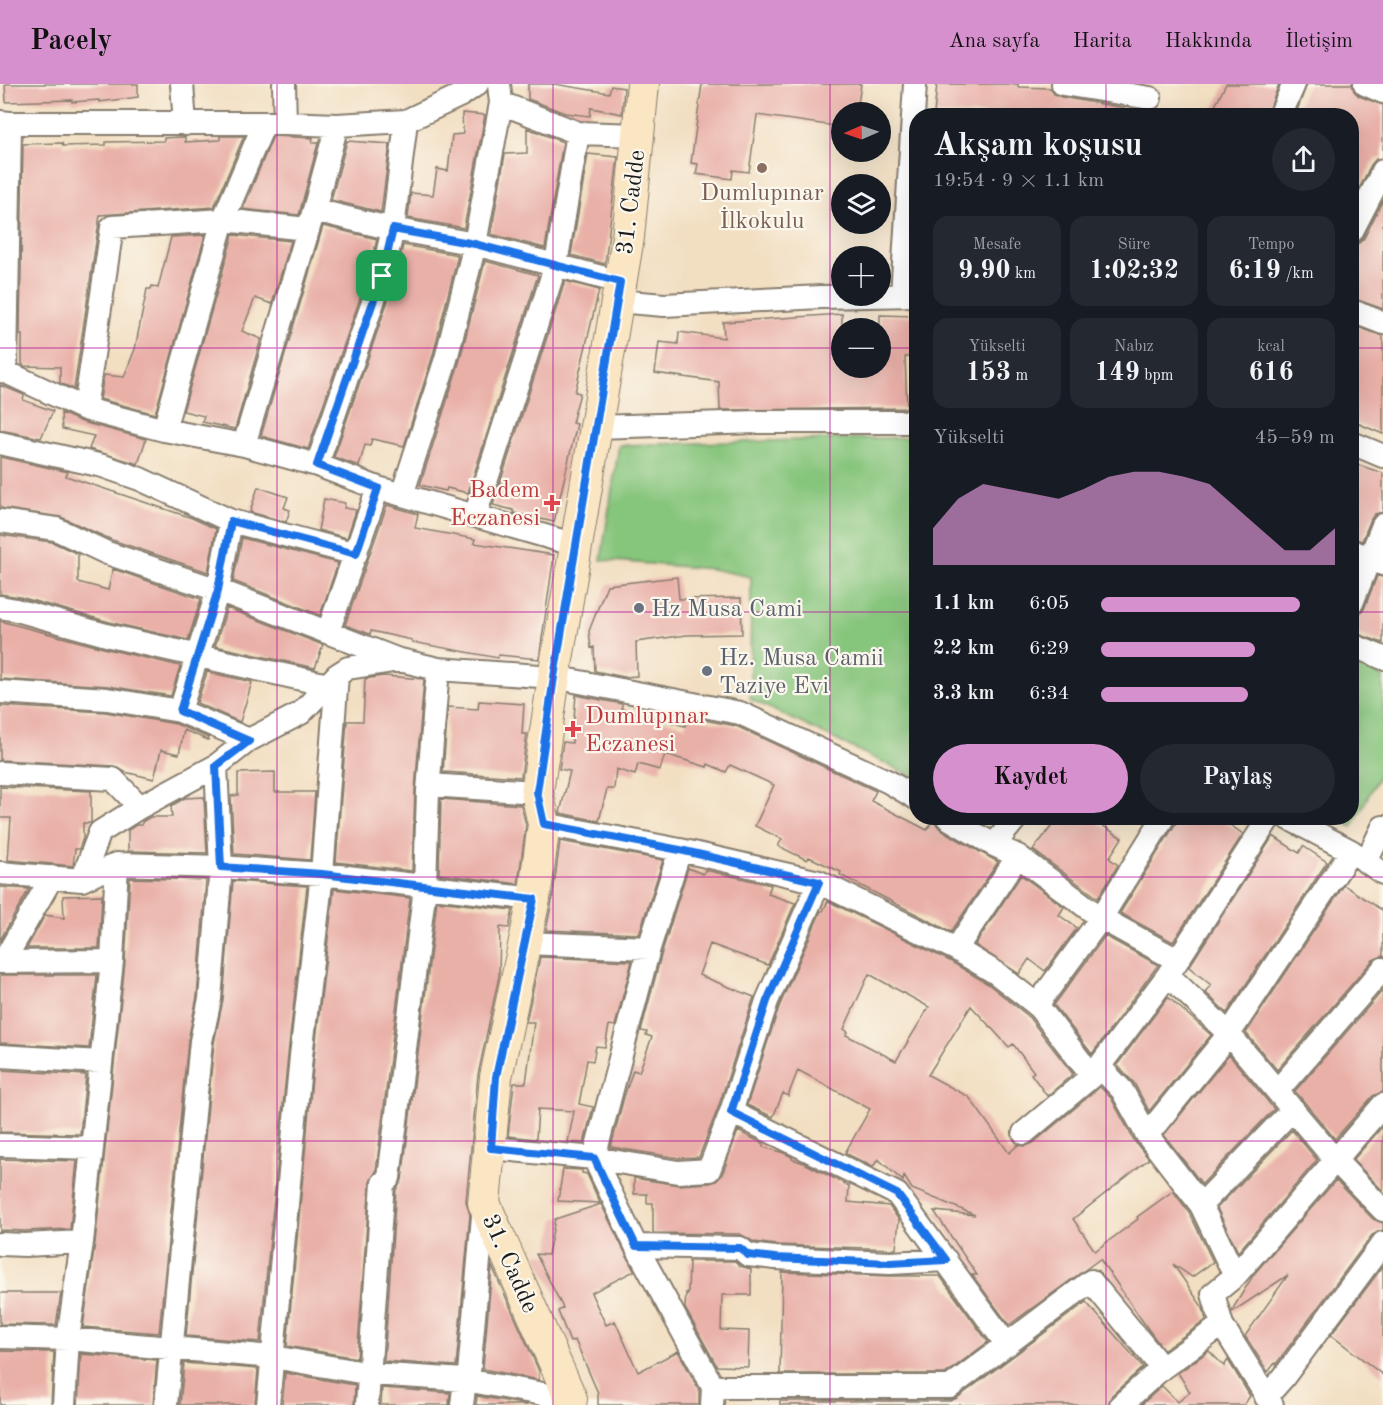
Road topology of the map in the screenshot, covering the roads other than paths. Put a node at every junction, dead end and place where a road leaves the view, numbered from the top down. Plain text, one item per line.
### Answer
1 (182, 84) edge
2 (284, 84) edge
3 (477, 84) edge
4 (643, 84) edge
5 (915, 84) edge
6 (1063, 84) edge
7 (1294, 84) edge
8 (1365, 84) edge
9 (1383, 92) edge
10 (500, 93) edge
11 (1151, 99) edge
12 (914, 108) edge
13 (1284, 108) edge
14 (406, 121) junction
15 (5, 122) edge
16 (185, 124) junction
17 (274, 124) junction
18 (337, 125) junction
19 (578, 133) junction
20 (639, 135) junction
21 (1383, 171) edge
22 (1359, 217) edge
23 (311, 219) junction
24 (223, 220) junction
25 (393, 229) junction
26 (475, 244) junction
27 (556, 264) junction
28 (618, 292) junction
29 (909, 295) edge
30 (1359, 314) edge
31 (1383, 323) edge
32 (3, 371) edge
33 (85, 409) junction
34 (909, 422) edge
35 (595, 427) junction
36 (164, 430) junction
37 (0, 443) edge
38 (244, 445) junction
39 (1359, 447) edge
40 (1383, 456) edge
41 (317, 465) junction
42 (378, 488) junction
43 (402, 495) junction
44 (475, 516) junction
45 (0, 521) edge
46 (231, 521) junction
47 (1383, 525) edge
48 (576, 545) junction
49 (356, 554) junction
50 (1368, 558) edge
51 (1359, 583) edge
52 (218, 590) junction
53 (0, 607) edge
54 (328, 632) junction
55 (1359, 648) edge
56 (199, 655) junction
57 (1383, 658) edge
58 (400, 660) junction
59 (438, 669) junction
60 (554, 677) junction
61 (333, 680) junction
62 (0, 692) edge
63 (180, 711) junction
64 (249, 741) junction
65 (216, 766) junction
66 (0, 773) edge
67 (429, 784) junction
68 (537, 792) junction
69 (909, 794) edge
70 (140, 807) junction
71 (544, 824) junction
72 (960, 825) edge
73 (1010, 825) edge
74 (1159, 825) edge
75 (1265, 825) edge
76 (1301, 825) edge
77 (1383, 827) edge
78 (994, 845) junction
79 (680, 850) junction
80 (1018, 856) junction
81 (1367, 862) edge
82 (117, 864) junction
83 (221, 867) junction
84 (0, 873) edge
85 (322, 874) junction
86 (52, 877) junction
87 (82, 880) junction
88 (819, 882) junction
89 (424, 887) junction
90 (534, 899) junction
91 (1101, 918) junction
92 (525, 943) junction
93 (649, 948) junction
94 (956, 949) junction
95 (112, 961) junction
96 (1, 962) edge
97 (1173, 968) junction
98 (1383, 969) edge
99 (1037, 1005) junction
100 (1229, 1034) junction
101 (0, 1056) edge
102 (100, 1062) junction
103 (1095, 1071) junction
104 (1277, 1091) junction
105 (1383, 1105) edge
106 (1293, 1109) junction
107 (731, 1112) junction
108 (1024, 1133) dead end
109 (1147, 1135) junction
110 (0, 1145) edge
111 (92, 1148) junction
112 (491, 1148) junction
113 (594, 1158) junction
114 (1335, 1160) junction
115 (484, 1203) junction
116 (1201, 1205) junction
117 (1383, 1210) edge
118 (82, 1242) junction
119 (1383, 1243) edge
120 (0, 1244) edge
121 (636, 1246) junction
122 (946, 1260) junction
123 (1235, 1276) junction
124 (1222, 1325) junction
125 (0, 1337) edge
126 (68, 1340) junction
127 (1007, 1344) junction
128 (171, 1350) junction
129 (273, 1357) junction
130 (1162, 1368) junction
131 (371, 1374) junction
132 (465, 1380) junction
133 (713, 1396) edge
134 (1269, 1401) edge
135 (570, 1402) edge
136 (64, 1405) edge
137 (166, 1405) edge
138 (268, 1405) edge
139 (367, 1405) edge
140 (462, 1405) edge
141 (1121, 1405) edge

1 - 16 street
2 - 17 street
3 - 14 street
4 - 20 street, 31. Cadde
5 - 12 street
6 - 11 street
7 - 13 street
8 - 9 street
10 - 19 street
10 - 26 street
14 - 18 street
14 - 25 street
15 - 16 street
15 - 32 street
16 - 17 street
17 - 18 street
17 - 24 street
18 - 23 street
19 - 20 street
19 - 27 street
20 - 28 street, 31. Cadde
21 - 22 street
23 - 24 street
23 - 25 street
23 - 38 street
24 - 33 street
24 - 36 street
25 - 26 street
25 - 41 street
26 - 27 street
26 - 43 street
27 - 28 street
27 - 44 street
28 - 29 street
28 - 35 street, 31. Cadde
30 - 31 street
32 - 33 street
33 - 36 street
34 - 35 street
35 - 48 street, 31. Cadde
36 - 38 street
37 - 46 street
38 - 41 street
39 - 40 street
41 - 42 street
42 - 43 street
42 - 49 street
43 - 44 street
44 - 48 street
45 - 52 street
46 - 49 street
46 - 52 street
47 - 50 street
48 - 60 street, 31. Cadde
49 - 54 street
50 - 51 street
52 - 54 street
52 - 56 street
53 - 56 street
54 - 58 street
55 - 57 street
56 - 61 street
56 - 63 street
58 - 59 street
58 - 61 street
59 - 60 street
59 - 67 street
60 - 68 street, 31. Cadde
60 - 69 street
61 - 64 street
61 - 85 street
62 - 63 street
63 - 64 street
64 - 65 street
65 - 70 street
65 - 83 street
66 - 70 street
67 - 68 street
67 - 89 street
68 - 71 street, 31. Cadde
70 - 87 street
71 - 79 street
71 - 90 street, 31. Cadde
72 - 78 street
73 - 78 street
74 - 91 street
75 - 97 street
76 - 81 street
77 - 81 street
78 - 80 street
79 - 88 street
79 - 93 street
80 - 91 street
80 - 94 street
81 - 100 street
82 - 83 street
82 - 87 street
82 - 95 street
83 - 85 street
83 - 128 street
84 - 86 street
85 - 89 street
85 - 129 street
86 - 87 street
86 - 96 street
88 - 94 street
88 - 107 street
89 - 90 street
89 - 131 street
90 - 92 street, 31. Cadde
91 - 97 street
91 - 99 street
92 - 93 street
92 - 112 street, 31. Cadde
93 - 113 street
94 - 99 street
95 - 96 street
95 - 102 street
97 - 100 street
97 - 103 street
98 - 104 street
99 - 103 street
100 - 104 street
100 - 109 street
101 - 102 street
102 - 111 street
103 - 108 street
103 - 109 street
104 - 106 street
105 - 114 street
106 - 114 street
106 - 116 street
107 - 113 street
107 - 122 street
109 - 116 street
110 - 111 street
111 - 118 street
112 - 113 street
112 - 115 street, 31. Cadde
113 - 121 street
114 - 117 street
114 - 123 street
115 - 132 street
115 - 135 street, 31. Cadde
116 - 123 street
118 - 120 street
118 - 126 street
119 - 134 street
121 - 122 street
121 - 133 street
122 - 127 street
123 - 124 street
124 - 130 street
124 - 134 street
125 - 126 street
126 - 128 street
126 - 136 street
127 - 130 street
127 - 133 street
128 - 129 street
128 - 137 street
129 - 131 street
129 - 138 street
130 - 141 street
131 - 132 street
131 - 139 street
132 - 135 street
132 - 140 street

